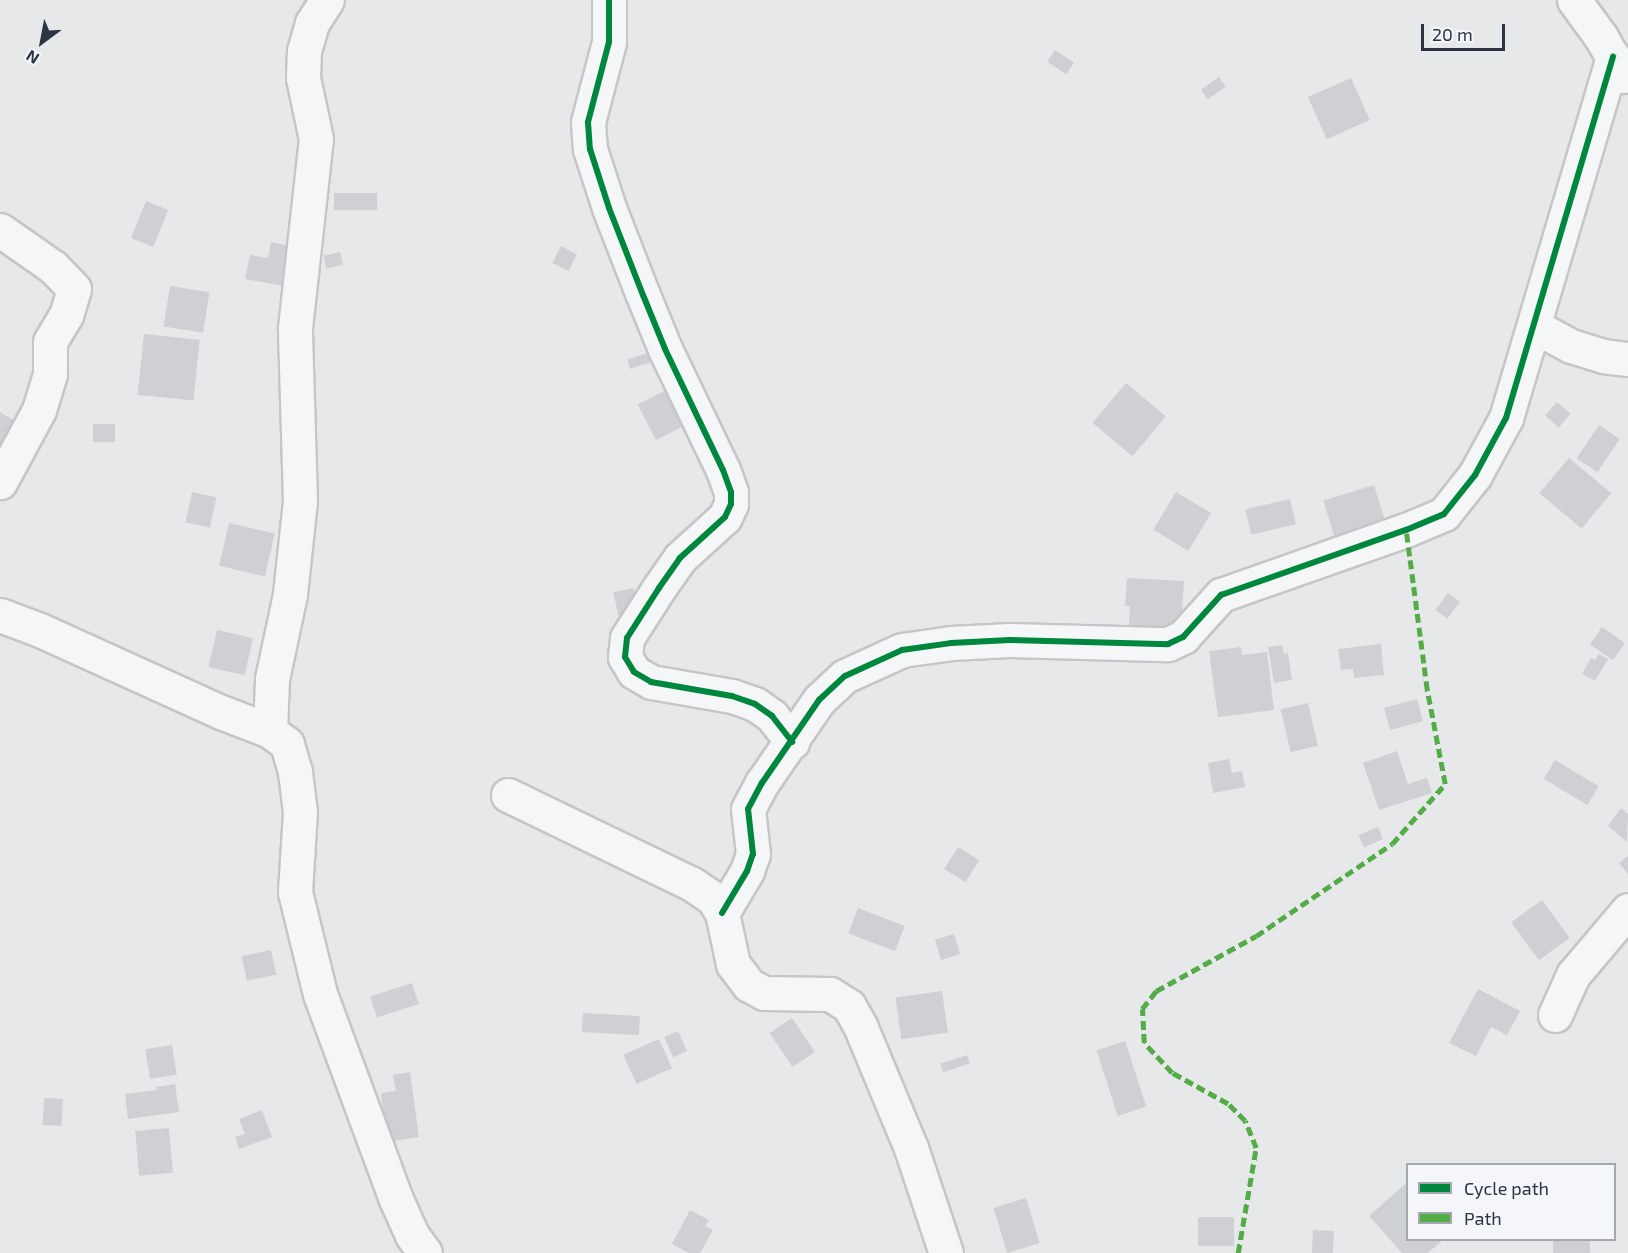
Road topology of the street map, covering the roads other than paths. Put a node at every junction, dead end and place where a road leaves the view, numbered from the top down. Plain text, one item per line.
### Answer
1 (327, 0) edge
2 (609, 0) edge
3 (1574, 0) edge
4 (1618, 54) edge
5 (0, 230) edge
6 (1534, 326) junction
7 (1628, 359) edge
8 (0, 482) edge
9 (0, 615) edge
10 (270, 731) junction
11 (792, 742) junction
12 (508, 795) dead end
13 (1628, 910) edge
14 (722, 913) junction
15 (1555, 1015) dead end
16 (425, 1253) edge
17 (946, 1253) edge

1 - 10 street
2 - 11 street
3 - 4 street
4 - 6 street
5 - 8 street
6 - 7 street
6 - 11 street
9 - 10 street
10 - 16 street
11 - 14 street
12 - 14 street
13 - 15 street
14 - 17 street

